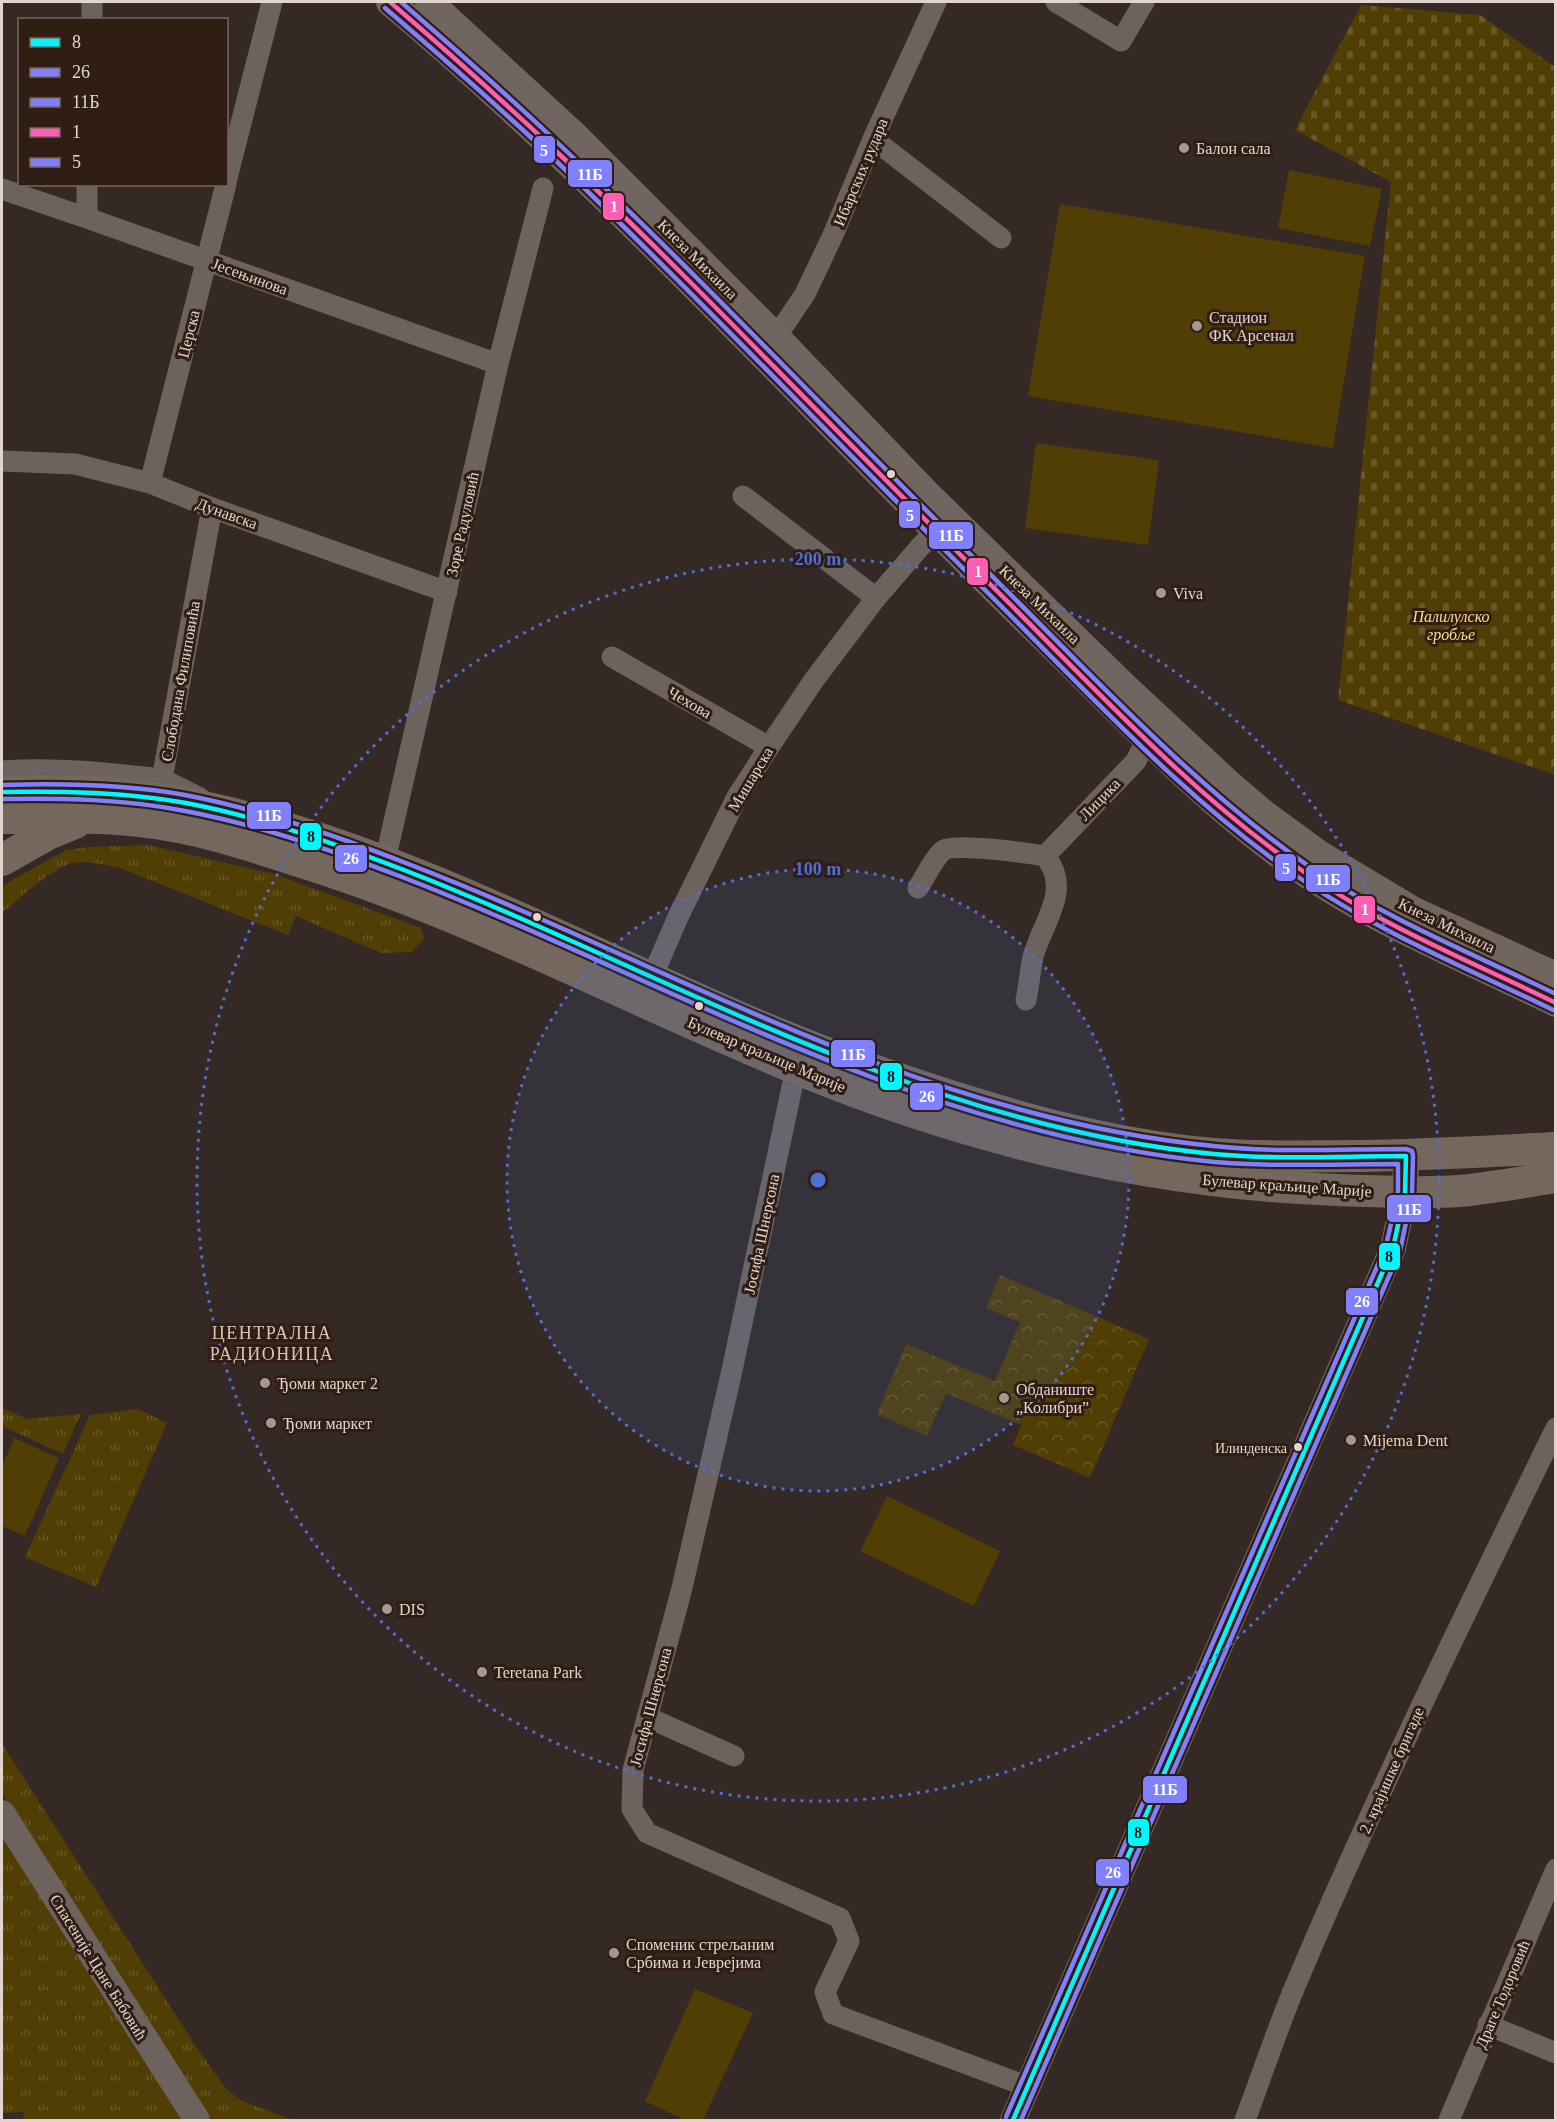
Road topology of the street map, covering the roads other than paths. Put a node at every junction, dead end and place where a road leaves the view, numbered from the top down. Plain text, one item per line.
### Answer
1 (92, 2) edge
2 (272, 2) edge
3 (390, 2) edge
4 (429, 2) edge
5 (936, 2) edge
6 (1056, 2) edge
7 (1144, 2) edge
8 (92, 18) edge
9 (873, 139) junction
10 (228, 175) edge
11 (87, 186) edge
12 (225, 186) edge
13 (543, 188) dead end
14 (2, 189) edge
15 (87, 218) junction
16 (1001, 238) dead end
17 (207, 261) junction
18 (776, 338) junction
19 (498, 364) junction
20 (2, 461) edge
21 (150, 483) junction
22 (743, 496) dead end
23 (212, 508) junction
24 (935, 532) junction
25 (447, 592) junction
26 (876, 598) junction
27 (612, 657) dead end
28 (1147, 738) junction
29 (769, 747) junction
30 (2, 771) edge
31 (162, 779) junction
32 (2, 792) edge
33 (231, 813) junction
34 (88, 817) junction
35 (2, 818) edge
36 (1045, 856) junction
37 (2, 860) edge
38 (385, 861) junction
39 (918, 888) dead end
40 (1556, 976) edge
41 (652, 977) junction
42 (1026, 999) dead end
43 (1556, 1003) edge
44 (796, 1068) junction
45 (1556, 1148) edge
46 (1406, 1156) junction
47 (1556, 1177) edge
48 (1404, 1193) junction
49 (1556, 1428) edge
50 (647, 1717) junction
51 (734, 1756) dead end
52 (2, 1813) edge
53 (1555, 1873) edge
54 (1488, 2025) junction
55 (1556, 2053) edge
56 (1026, 2086) junction
57 (197, 2121) edge
58 (1012, 2121) edge
59 (1245, 2121) edge
60 (1449, 2121) edge

1 - 8 street
2 - 10 street, Церска
3 - 24 main road, Кнеза Михаила
4 - 18 main road, Кнеза Михаила
5 - 9 street, Ибарских рудара
6 - 7 street
9 - 16 street
9 - 18 street, Ибарских рудара
11 - 15 street
12 - 17 street, Церска
13 - 19 street, Зоре Радуловић
14 - 15 street, Јесењинова
15 - 17 street, Јесењинова
17 - 19 street, Јесењинова
17 - 21 street, Церска
18 - 40 main road, Кнеза Михаила
19 - 25 street, Зоре Радуловић
20 - 21 street, Дунавска
21 - 23 street, Дунавска
22 - 26 street
23 - 25 street, Дунавска
23 - 31 street, Слободана Филиповића
24 - 26 street, Мишарска
24 - 28 main road, Кнеза Михаила
25 - 38 street, Зоре Радуловић
26 - 29 street, Мишарска
27 - 29 street, Чехова
28 - 36 street, Лицика
28 - 43 main road, Кнеза Михаила
29 - 41 street, Мишарска
30 - 31 street
31 - 33 street, Слободана Филиповића
32 - 33 main road, Булевар краљице Марије
33 - 38 main road, Булевар краљице Марије
34 - 35 main road, Булевар краљице Марије
34 - 37 main road
34 - 44 main road, Булевар краљице Марије
36 - 39 street
36 - 42 street
38 - 41 main road, Булевар краљице Марије
41 - 46 main road, Булевар краљице Марије
44 - 48 main road, Булевар краљице Марије
44 - 50 street, Јосифа Шнерсона
45 - 46 main road, Булевар краљице Марије
46 - 48 street
47 - 48 main road, Булевар краљице Марије
48 - 56 street
49 - 59 street, 2. крајишке бригаде
50 - 51 street
50 - 56 street, Јосифа Шнерсона
52 - 57 street, Спасеније Цане Бабовић
53 - 54 street, Драге Тодоровић
54 - 55 street
54 - 60 street, Драге Тодоровић
56 - 58 street

